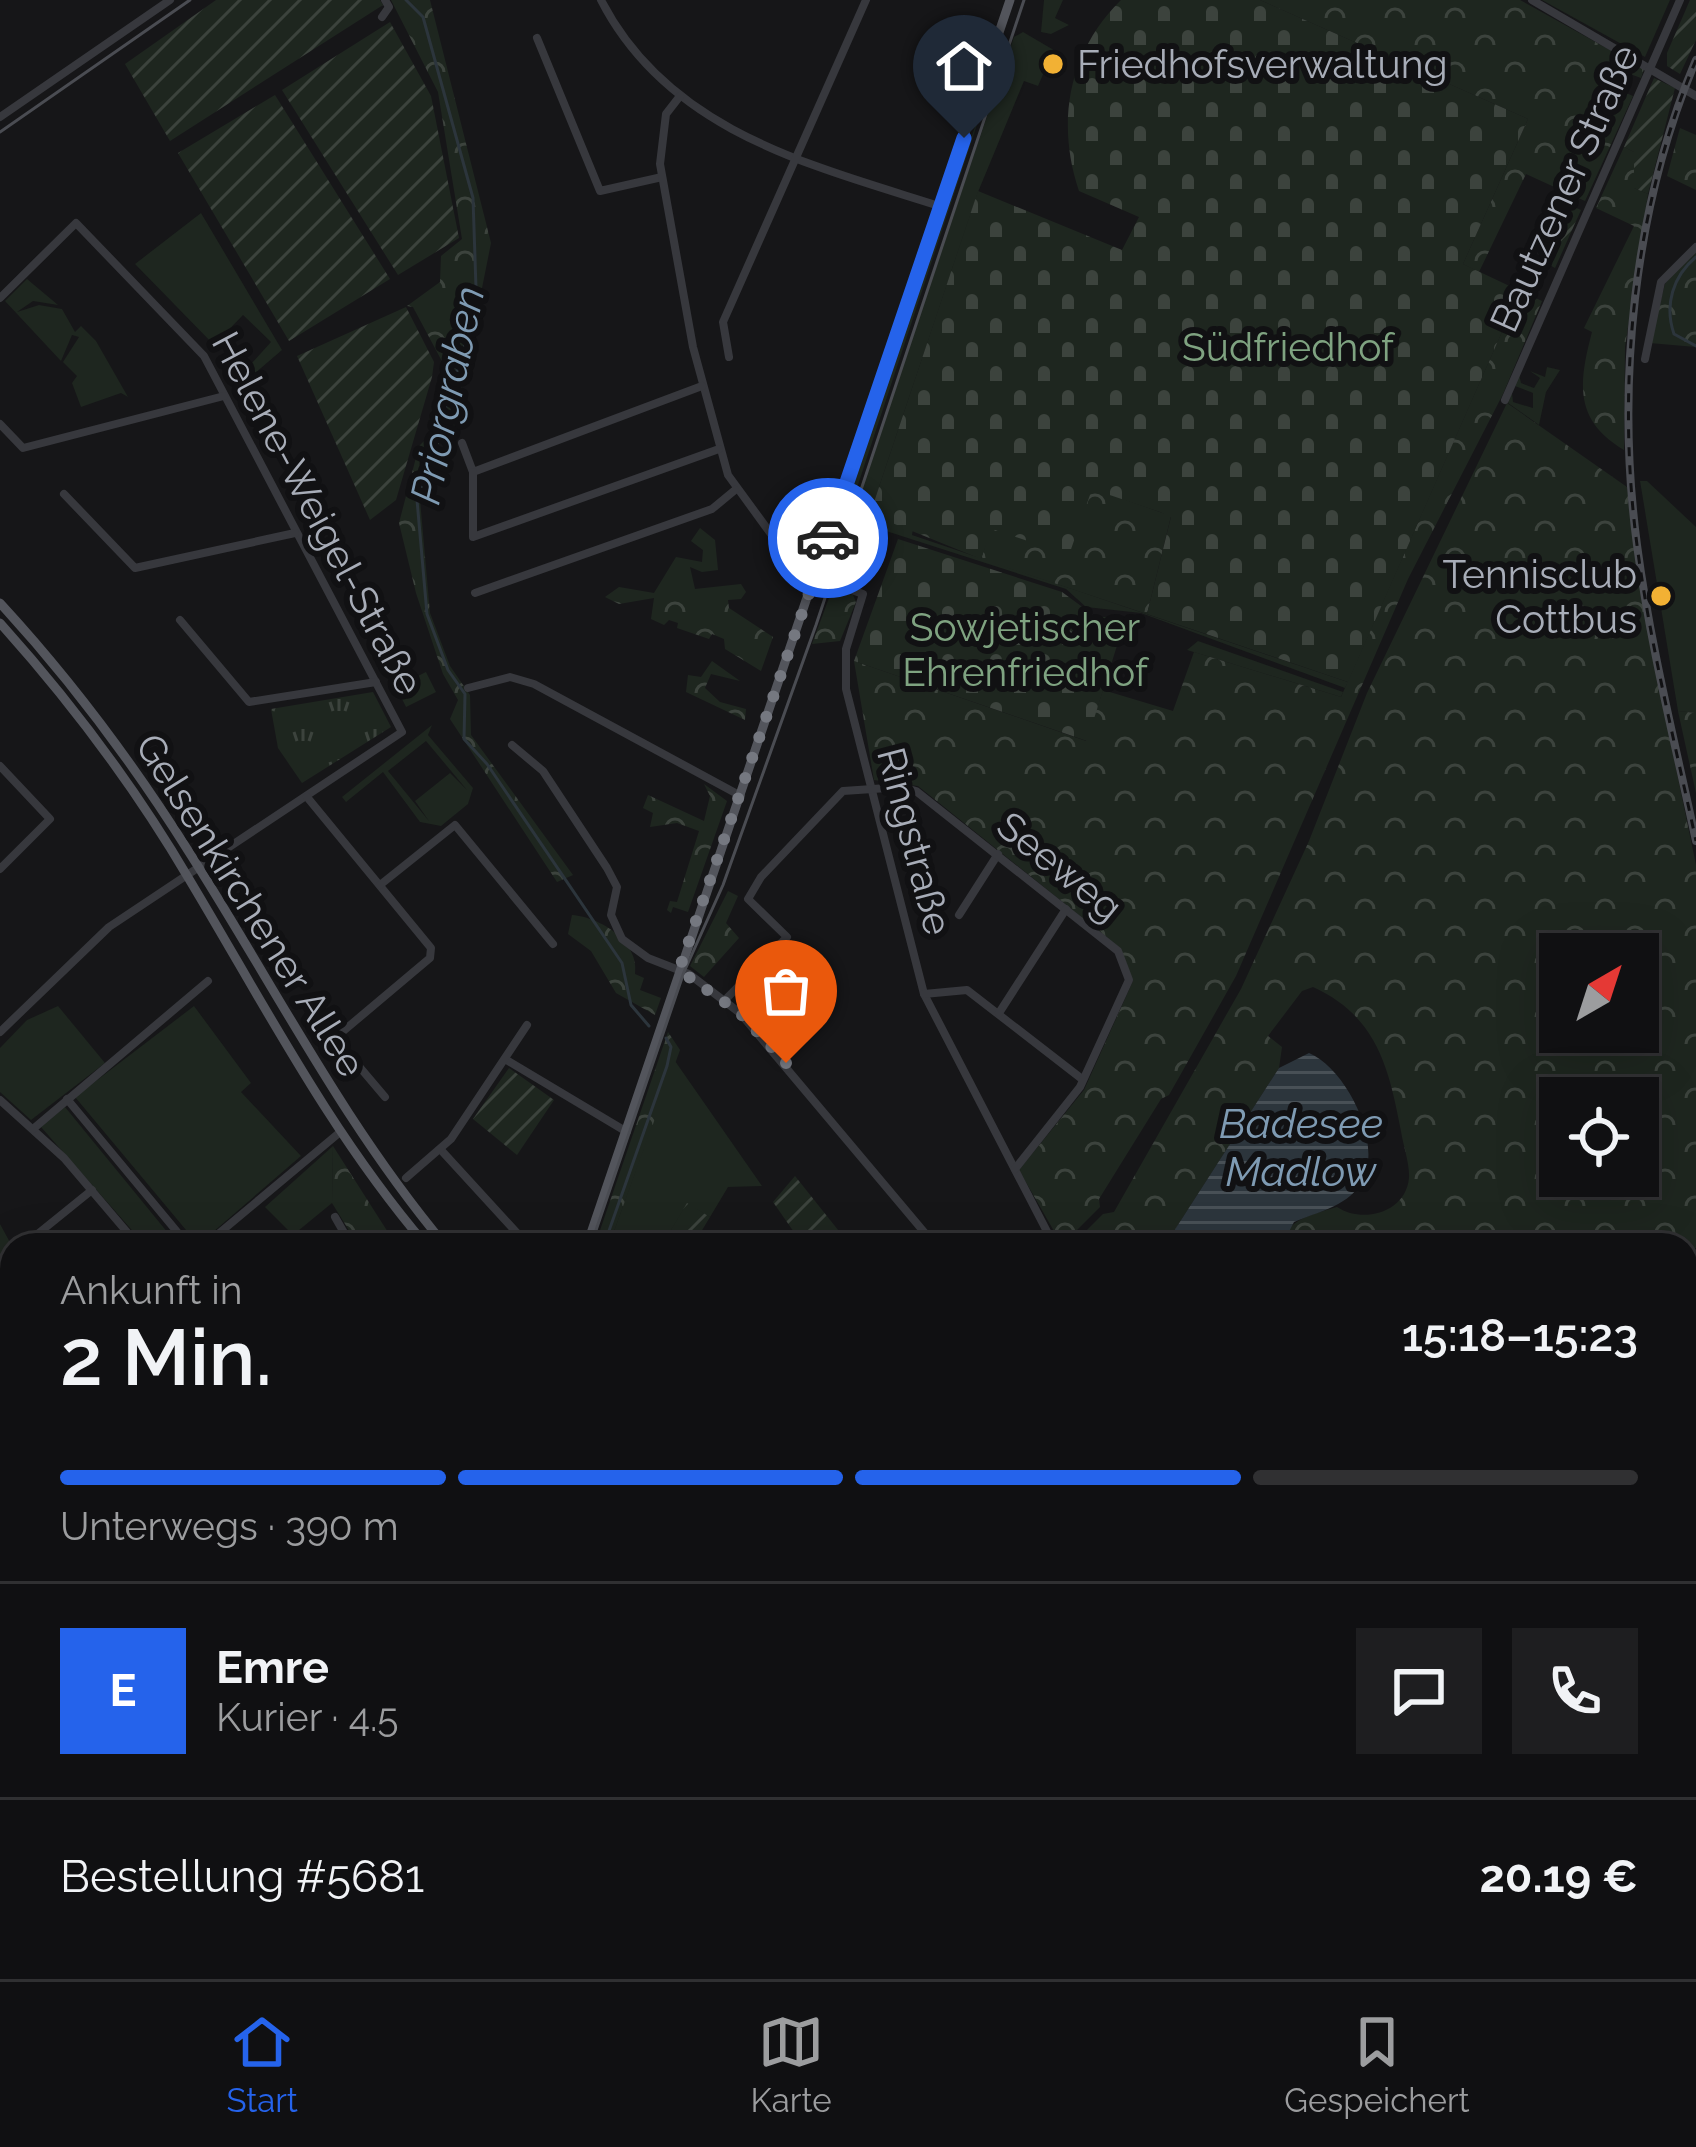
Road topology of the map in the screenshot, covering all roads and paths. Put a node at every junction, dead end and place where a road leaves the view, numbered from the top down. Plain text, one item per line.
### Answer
1 (170, 0) edge
2 (385, 0) edge
3 (601, 0) edge
4 (866, 0) edge
5 (1010, 0) edge
6 (1532, 0) edge
7 (1679, 0) edge
8 (382, 17) dead end
9 (537, 38) dead end
10 (1651, 66) junction
11 (677, 94) junction
12 (1696, 96) edge
13 (0, 118) edge
14 (795, 162) junction
15 (662, 177) junction
16 (940, 206) junction
17 (1696, 247) edge
18 (0, 298) edge
19 (729, 357) dead end
20 (1645, 359) dead end
21 (702, 386) junction
22 (224, 396) junction
23 (1505, 400) dead end
24 (0, 424) edge
25 (462, 443) dead end
26 (719, 449) junction
27 (473, 472) junction
28 (735, 490) junction
29 (64, 494) dead end
30 (295, 533) junction
31 (815, 578) junction
32 (475, 593) dead end
33 (0, 603) edge
34 (180, 620) dead end
35 (0, 622) edge
36 (376, 682) junction
37 (468, 688) dead end
38 (512, 746) dead end
39 (0, 766) edge
40 (866, 785) junction
41 (741, 796) junction
42 (307, 797) junction
43 (998, 854) junction
44 (199, 867) junction
45 (0, 869) edge
46 (187, 874) junction
47 (380, 886) junction
48 (1066, 909) junction
49 (959, 915) dead end
50 (553, 944) dead end
51 (679, 970) junction
52 (208, 981) dead end
53 (924, 994) junction
54 (725, 1000) junction
55 (999, 1013) junction
56 (527, 1025) dead end
57 (0, 1032) edge
58 (505, 1058) junction
59 (1082, 1079) junction
60 (385, 1097) dead end
61 (68, 1099) junction
62 (0, 1100) edge
63 (33, 1129) junction
64 (627, 1132) junction
65 (339, 1133) junction
66 (441, 1150) junction
67 (1015, 1168) junction
68 (406, 1178) dead end
69 (92, 1190) junction
70 (335, 1217) dead end
71 (40, 1233) edge
72 (128, 1233) edge
73 (178, 1233) edge
74 (219, 1233) edge
75 (344, 1233) edge
76 (418, 1233) edge
77 (436, 1233) edge
78 (515, 1233) edge
79 (591, 1233) edge
80 (925, 1233) edge
81 (1048, 1233) edge

1 - 13 street
2 - 8 street
3 - 11 street
4 - 14 street
5 - 16 main road
6 - 10 street
7 - 10 street, Bautzener Straße
9 - 15 street
10 - 12 street
10 - 23 street, Bautzener Straße
11 - 14 street
11 - 15 street, Ringstraße
14 - 16 street
14 - 19 street
15 - 21 street, Ringstraße
16 - 31 main road
17 - 20 street
18 - 22 street, Helene-Weigel-Straße
21 - 26 street, Ringstraße
21 - 27 street
22 - 24 street
22 - 30 street, Helene-Weigel-Straße
25 - 27 street
26 - 27 street
26 - 28 street, Ringstraße
28 - 31 street, Ringstraße
28 - 32 street
29 - 30 street
30 - 36 street, Helene-Weigel-Straße
31 - 40 street, Ringstraße
31 - 41 main road
33 - 44 main road, Gelsenkirchener Allee
34 - 36 street
35 - 46 main road, Gelsenkirchener Allee
36 - 42 street, Helene-Weigel-Straße
37 - 41 street
38 - 51 street
39 - 45 street
40 - 43 street, Seeweg
40 - 53 street, Ringstraße
40 - 54 street
41 - 51 main road
42 - 44 street
42 - 47 street
43 - 48 street, Seeweg
43 - 49 street
44 - 46 street
44 - 77 main road, Gelsenkirchener Allee
46 - 57 street
46 - 65 main road, Gelsenkirchener Allee
47 - 50 street
47 - 60 street
48 - 55 street
48 - 59 street, Seeweg
51 - 54 street
51 - 64 main road
52 - 61 street
53 - 55 street
53 - 67 street, Ringstraße
54 - 80 street
55 - 59 street
56 - 58 street
58 - 64 street
58 - 66 street
59 - 67 street, Seeweg
61 - 63 street
61 - 73 street
62 - 63 street
63 - 69 street
64 - 79 main road
65 - 74 street
65 - 76 main road, Gelsenkirchener Allee
66 - 68 street
66 - 78 street
67 - 81 street, Ringstraße
69 - 71 street
69 - 72 street
70 - 75 street

